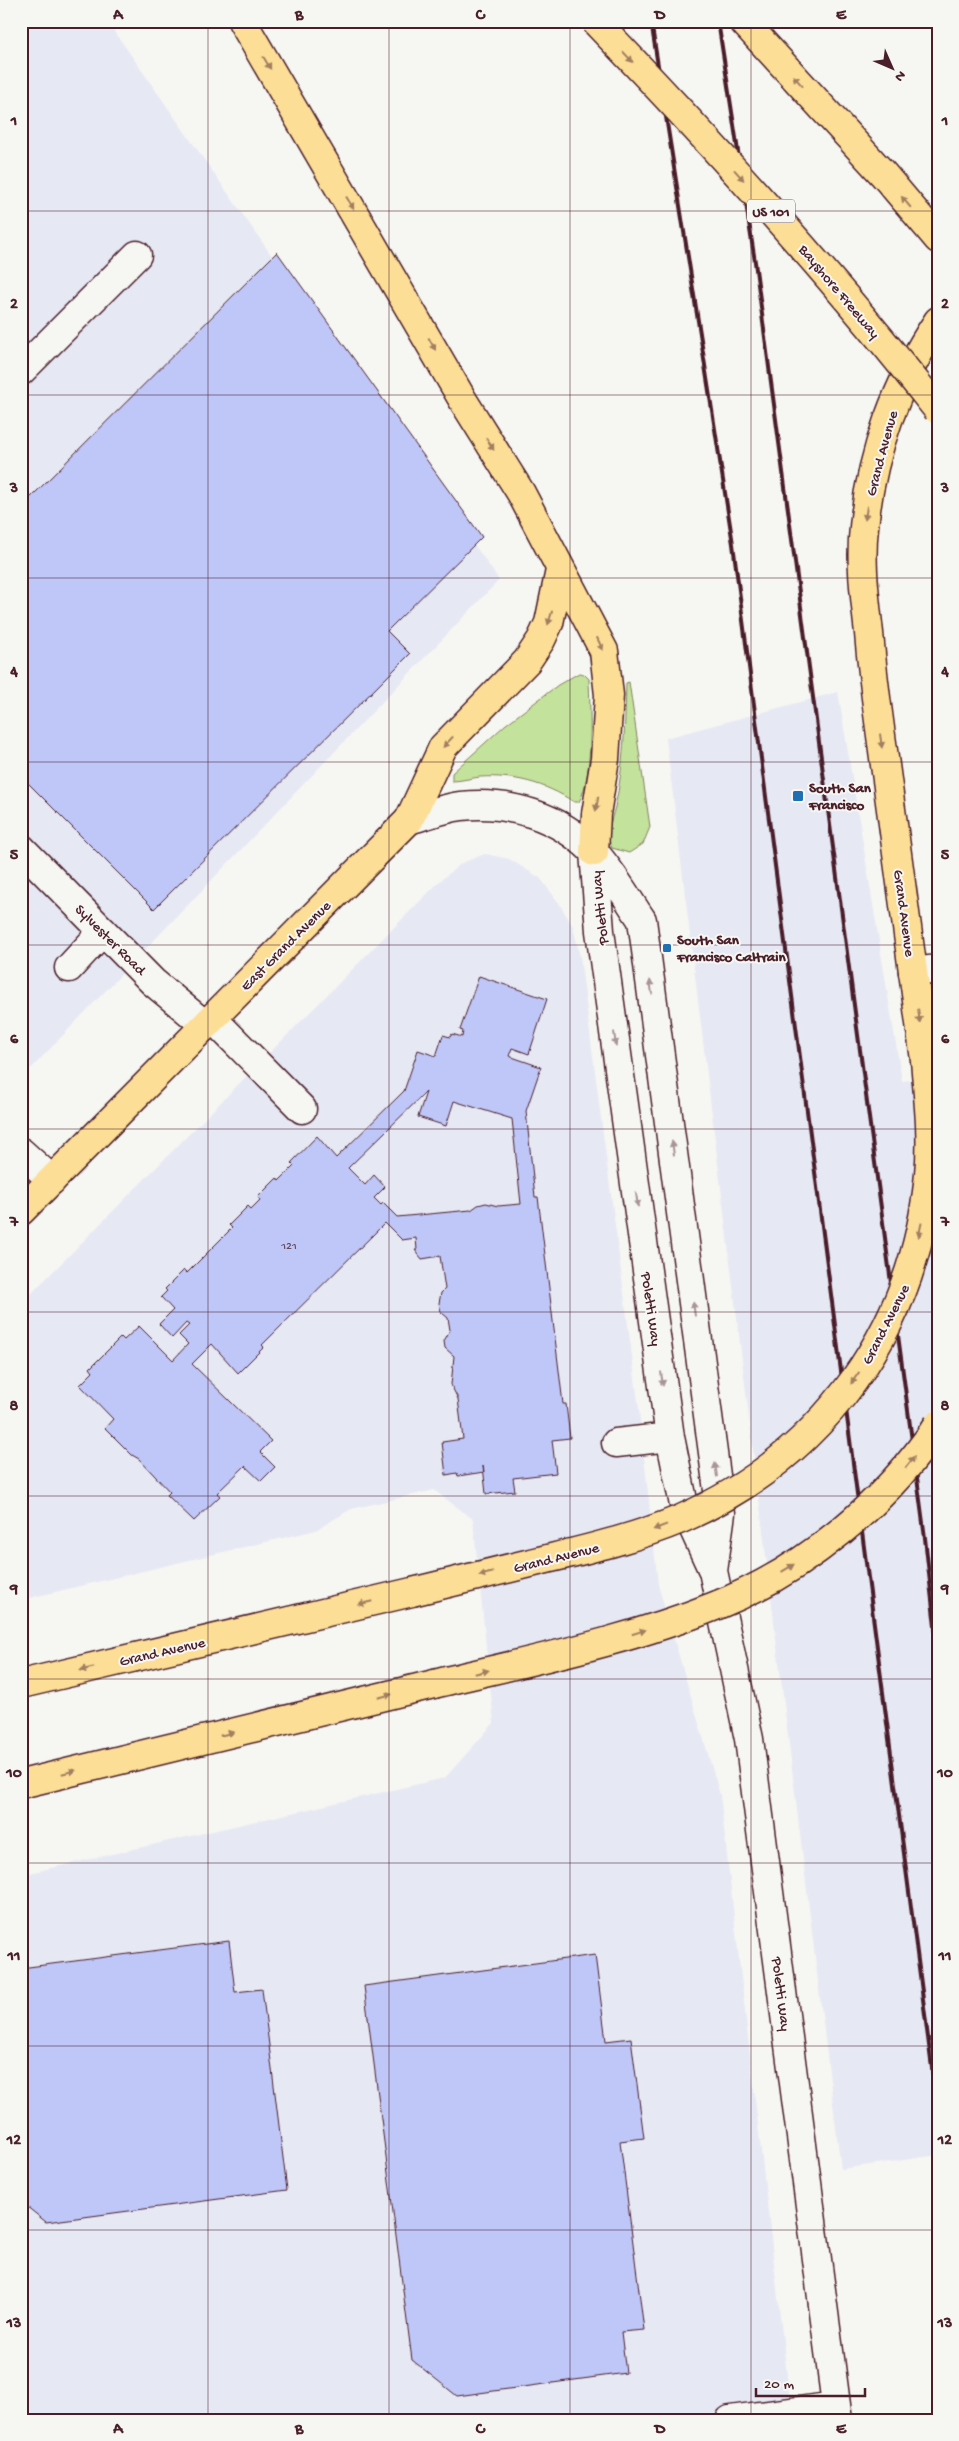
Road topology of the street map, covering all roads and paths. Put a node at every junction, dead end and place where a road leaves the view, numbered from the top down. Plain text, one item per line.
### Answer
1 (242, 21) edge
2 (595, 21) edge
3 (743, 21) edge
4 (938, 239) edge
5 (137, 255) dead end
6 (938, 321) edge
7 (21, 372) edge
8 (938, 410) edge
9 (560, 570) junction
10 (409, 820) junction
11 (21, 848) edge
12 (594, 852) junction
13 (103, 931) junction
14 (69, 968) dead end
15 (926, 970) edge
16 (208, 1022) junction
17 (302, 1109) dead end
18 (21, 1152) edge
19 (52, 1180) junction
20 (21, 1211) edge
21 (938, 1425) edge
22 (670, 1437) junction
23 (616, 1443) dead end
24 (714, 1571) junction
25 (21, 1684) edge
26 (21, 1784) edge
27 (837, 2413) edge
28 (730, 2420) edge

1 -> 9 main road
2 -> 8 main road, Bayshore Freeway / US 101, bridge
4 -> 3 main road
5 - 7 street
6 -> 15 main road, Grand Avenue
9 -> 10 main road
9 -> 12 main road
10 - 12 street, East Grand Avenue
10 - 16 main road, East Grand Avenue
11 - 13 street, Sylvester Road
12 -> 22 street, Poletti Way
24 -> 12 street, Poletti Way
13 - 14 street
13 - 16 street, Sylvester Road
15 -> 25 main road, Grand Avenue, bridge
16 - 17 street, Sylvester Road
16 - 19 main road, East Grand Avenue
18 - 19 street
19 - 20 main road, East Grand Avenue
26 -> 21 main road, bridge
22 - 23 street
22 - 24 street, Poletti Way
24 - 27 street, Poletti Way
27 - 28 street

